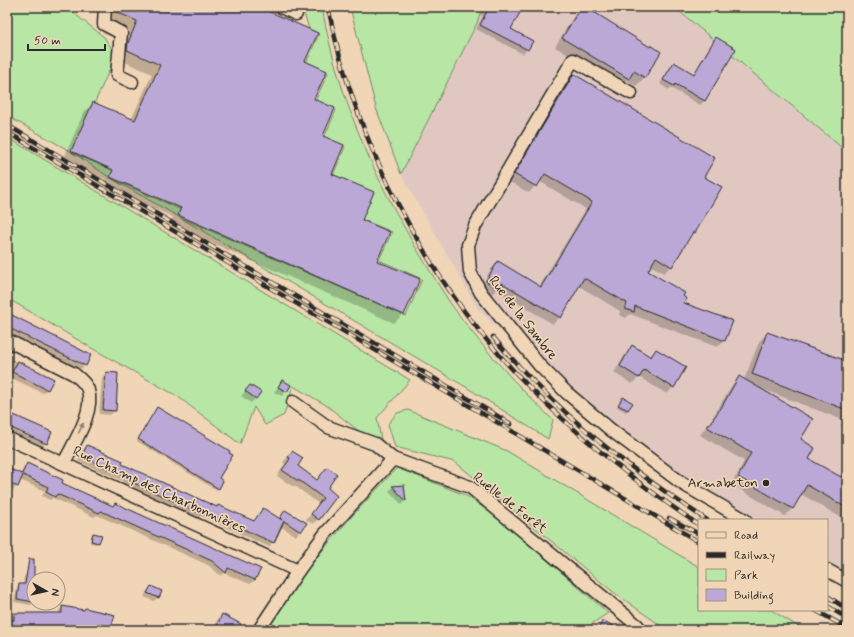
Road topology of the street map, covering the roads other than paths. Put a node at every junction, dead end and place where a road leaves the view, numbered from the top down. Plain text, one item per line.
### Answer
1 (105, 7) edge
2 (281, 7) edge
3 (296, 14) dead end
4 (132, 82) dead end
5 (631, 93) dead end
6 (7, 340) edge
7 (293, 402) dead end
8 (7, 438) edge
9 (393, 459) junction
10 (64, 463) junction
11 (743, 519) edge
12 (298, 570) junction
13 (828, 571) edge
14 (847, 581) edge
15 (638, 626) dead end
16 (260, 630) edge

1 - 4 street
2 - 3 street
5 - 11 street, Rue de la Sambre
10 -> 6 street
7 - 9 street, Ruelle de Forêt
8 - 10 street, Rue Champ des Charbonnières
9 - 12 street
9 - 15 street, Ruelle de Forêt
10 - 12 street, Rue Champ des Charbonnières
12 - 16 street
13 - 14 street

